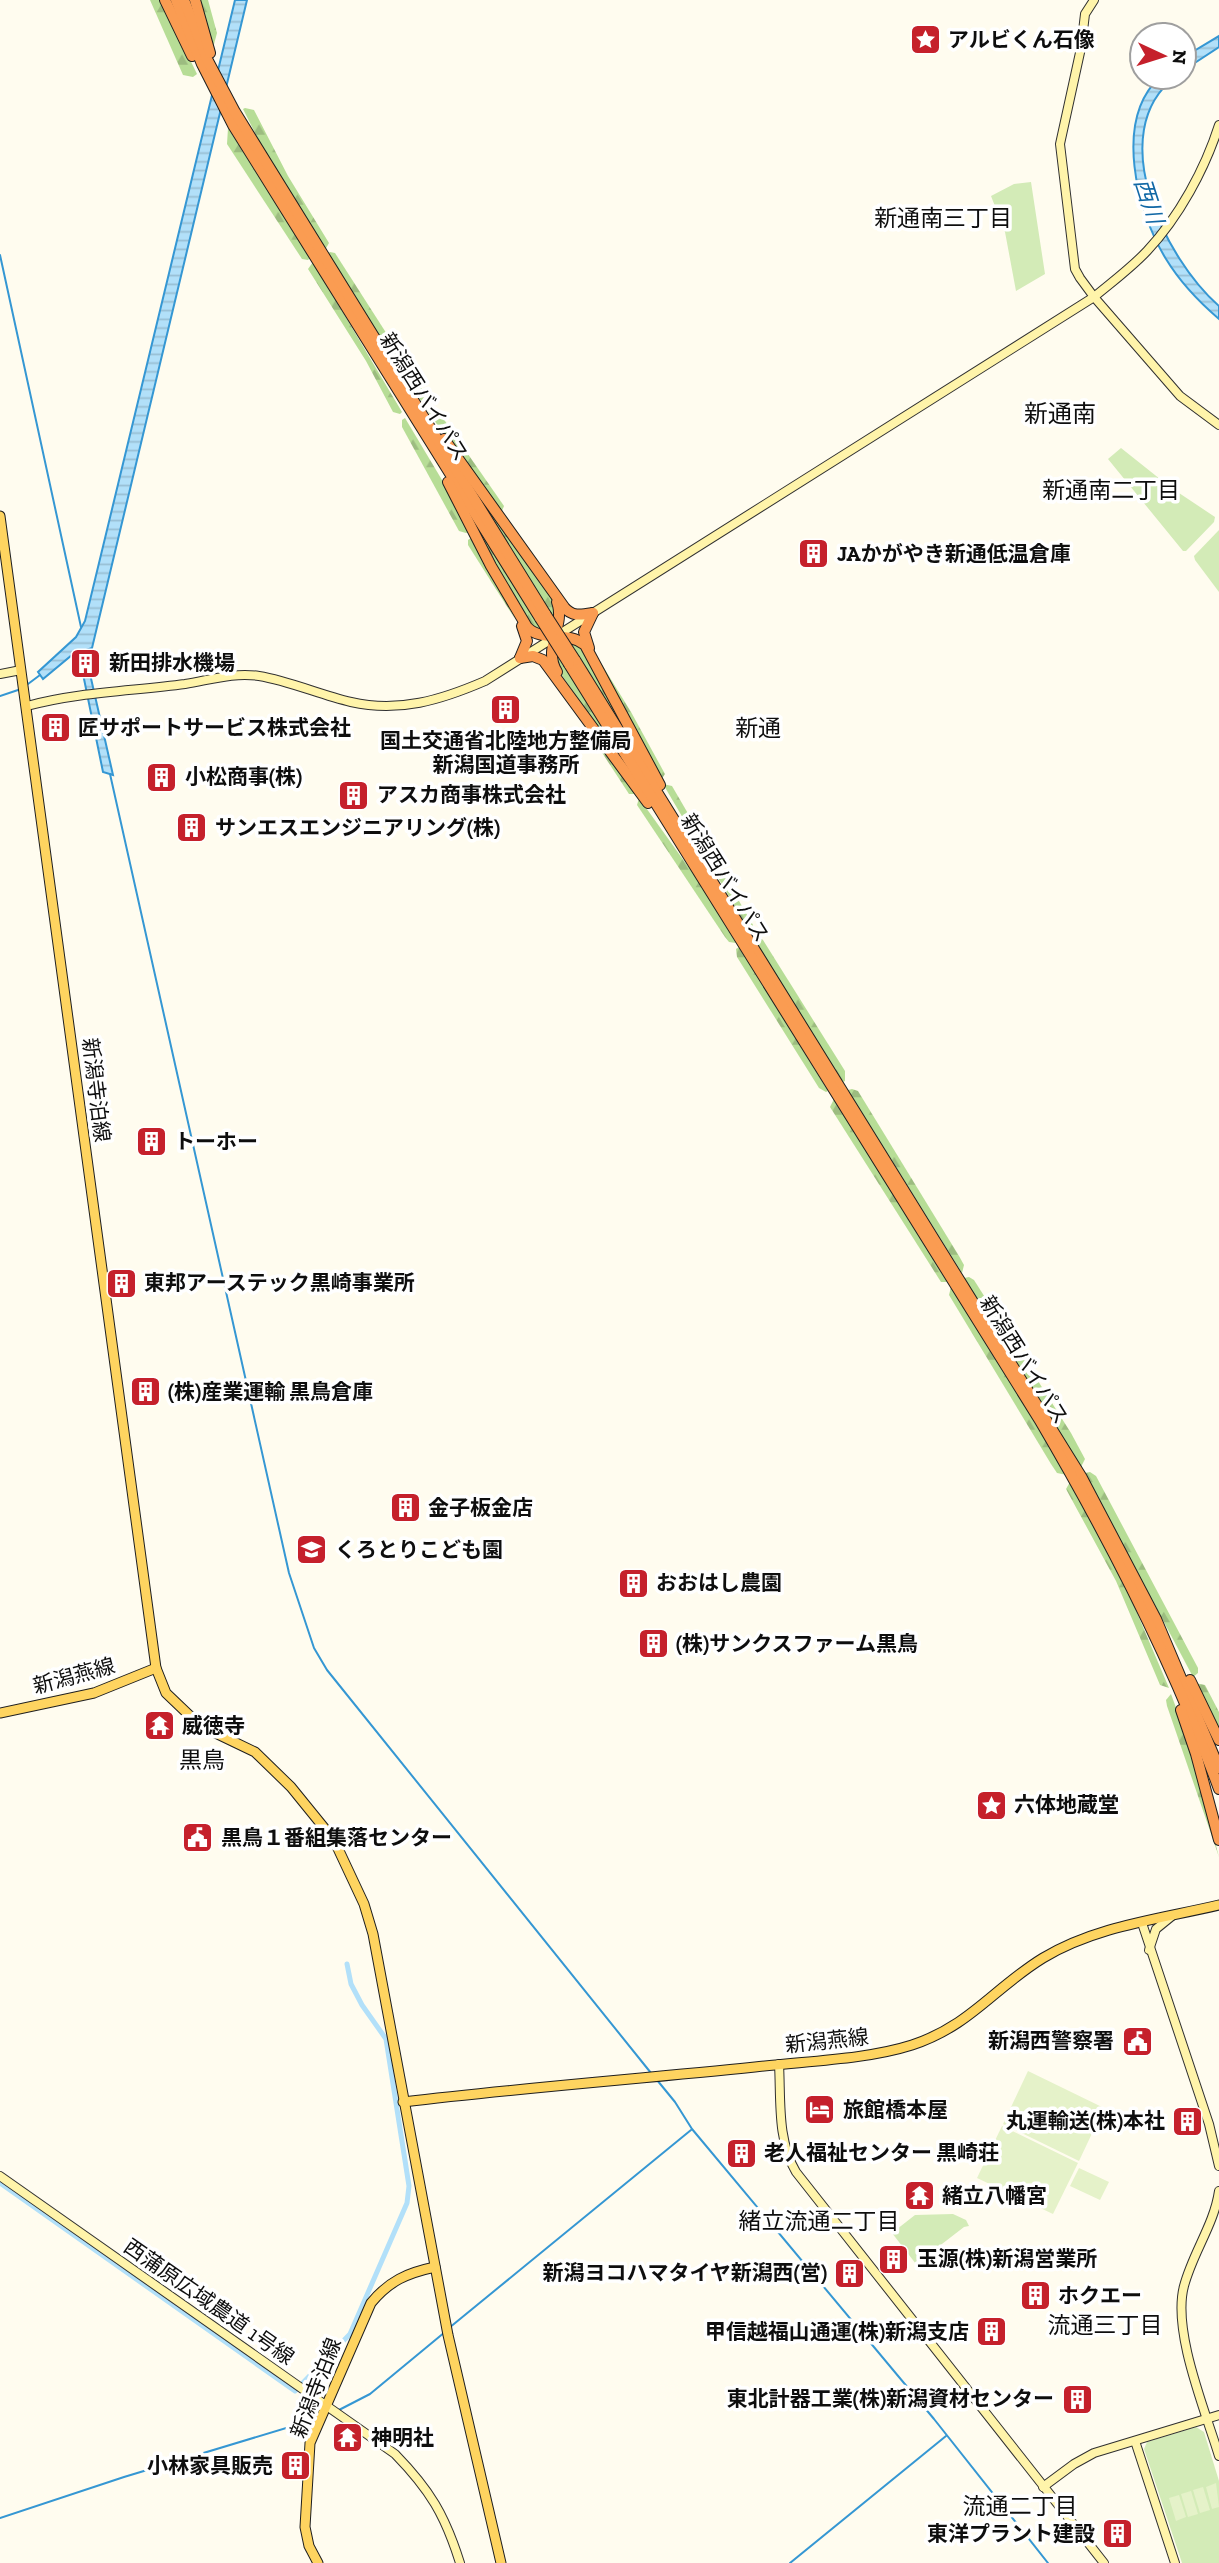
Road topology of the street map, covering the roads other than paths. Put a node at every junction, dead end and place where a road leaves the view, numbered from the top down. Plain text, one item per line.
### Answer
1 (165, 0) edge
2 (176, 0) edge
3 (184, 0) edge
4 (195, 0) edge
5 (1094, 0) edge
6 (204, 61) junction
7 (229, 107) junction
8 (1219, 125) edge
9 (1094, 297) junction
10 (406, 397) junction
11 (1219, 425) edge
12 (0, 516) edge
13 (542, 575) junction
14 (517, 612) junction
15 (593, 612) junction
16 (555, 635) junction
17 (590, 652) junction
18 (520, 658) junction
19 (22, 673) junction
20 (0, 674) edge
21 (568, 694) junction
22 (27, 706) junction
23 (695, 861) junction
24 (1152, 1620) junction
25 (156, 1668) junction
26 (0, 1713) edge
27 (1219, 1740) edge
28 (1219, 1768) edge
29 (1219, 1789) edge
30 (1219, 1840) edge
31 (1219, 1905) edge
32 (1172, 1916) junction
33 (1142, 1923) junction
34 (1149, 1950) junction
35 (779, 2064) junction
36 (403, 2102) junction
37 (1219, 2157) edge
38 (1219, 2166) edge
39 (0, 2176) edge
40 (1219, 2190) edge
41 (435, 2267) junction
42 (329, 2408) junction
43 (1219, 2415) edge
44 (1208, 2419) junction
45 (1135, 2441) junction
46 (1219, 2456) edge
47 (1043, 2487) junction
48 (318, 2563) edge
49 (460, 2563) edge
50 (501, 2563) edge
51 (1104, 2563) edge
52 (1175, 2563) edge

1 - 6 highway
2 - 6 highway, 新潟西バイパス
3 - 6 highway, 新潟西バイパス
4 - 6 highway
5 - 9 street
6 - 7 highway, 新潟西バイパス
7 - 10 highway, 新潟西バイパス
7 - 10 highway, 新潟西バイパス
8 - 9 street
9 - 11 street
9 - 15 street
10 - 13 highway
10 - 14 highway
10 - 23 highway, 新潟西バイパス, bridge
12 - 19 main road, 新潟寺泊線
13 - 15 highway
13 - 16 highway
14 - 16 highway
14 - 18 highway
15 - 16 street
15 - 17 highway
16 - 17 highway
16 - 18 street
16 - 21 highway
17 - 23 highway
18 - 21 highway
18 - 22 street
19 - 20 street
19 - 22 main road, 新潟寺泊線
21 - 23 highway
22 - 25 main road, 新潟寺泊線
23 - 24 highway, 新潟西バイパス
24 - 27 highway
24 - 28 highway, 新潟西バイパス
24 - 29 highway, 新潟西バイパス
24 - 30 highway
25 - 26 main road, 新潟燕線
25 - 36 main road, 新潟寺泊線
31 - 32 main road, 新潟燕線
32 - 33 main road, 新潟燕線
32 - 34 street
33 - 34 street
33 - 35 main road, 新潟燕線
34 - 37 street
35 - 36 main road, 新潟燕線
35 - 47 street
36 - 41 main road
37 - 38 street
39 - 42 street, 西蒲原広域農道 1号線
40 - 44 street
41 - 42 main road, 新潟寺泊線
41 - 50 main road
42 - 48 main road, 新潟寺泊線
42 - 49 street, 西蒲原広域農道 1号線
43 - 44 street
44 - 45 street
44 - 46 street
45 - 47 street
45 - 52 street
47 - 51 street

